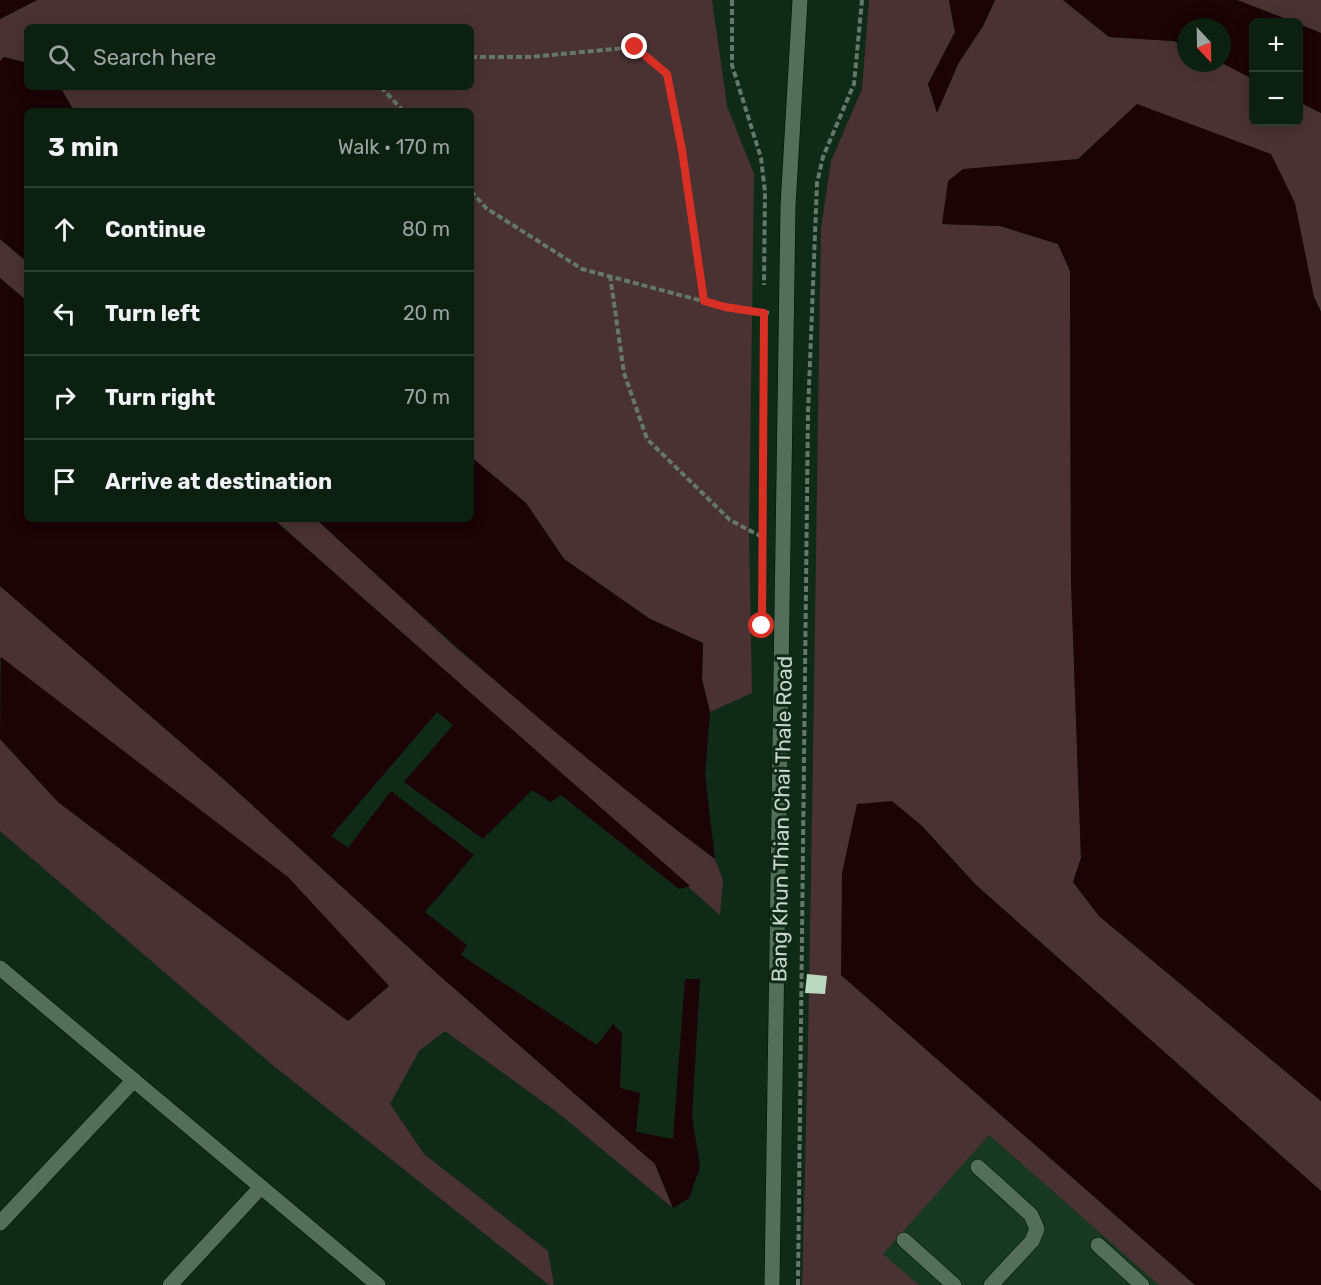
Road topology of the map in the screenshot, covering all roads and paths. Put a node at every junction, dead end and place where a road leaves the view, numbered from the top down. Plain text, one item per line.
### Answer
1 (732, 0) edge
2 (800, 0) edge
3 (862, 0) edge
4 (474, 57) edge
5 (384, 90) edge
6 (400, 108) edge
7 (474, 194) edge
8 (610, 275) junction
9 (764, 291) dead end
10 (704, 301) junction
11 (764, 302) dead end
12 (764, 313) junction
13 (787, 316) junction
14 (764, 325) dead end
15 (763, 526) dead end
16 (763, 538) junction
17 (763, 549) dead end
18 (783, 549) junction
19 (0, 968) edge
20 (134, 1080) junction
21 (978, 1167) dead end
22 (261, 1187) junction
23 (0, 1223) edge
24 (904, 1240) dead end
25 (1098, 1245) dead end
26 (170, 1285) edge
27 (378, 1285) edge
28 (772, 1285) edge
29 (798, 1285) edge
30 (954, 1285) edge
31 (991, 1285) edge
32 (1142, 1285) edge

1 - 9 path
2 - 13 main road, Bang Khun Thian Chai Thale Road
3 - 29 path, Bang Khun Thian Chai Thale Road
4 - 10 path
5 - 6 path
7 - 8 path
8 - 10 path
8 - 16 path
10 - 12 path
11 - 12 path
12 - 13 path
12 - 14 path
13 - 18 main road, Bang Khun Thian Chai Thale Road
15 - 16 path
16 - 17 path
16 - 18 path
18 - 28 main road, Bang Khun Thian Chai Thale Road
19 - 20 main road
20 - 22 main road
20 - 23 main road
21 - 31 main road
22 - 26 main road
22 - 27 main road
24 - 30 main road
25 - 32 main road

